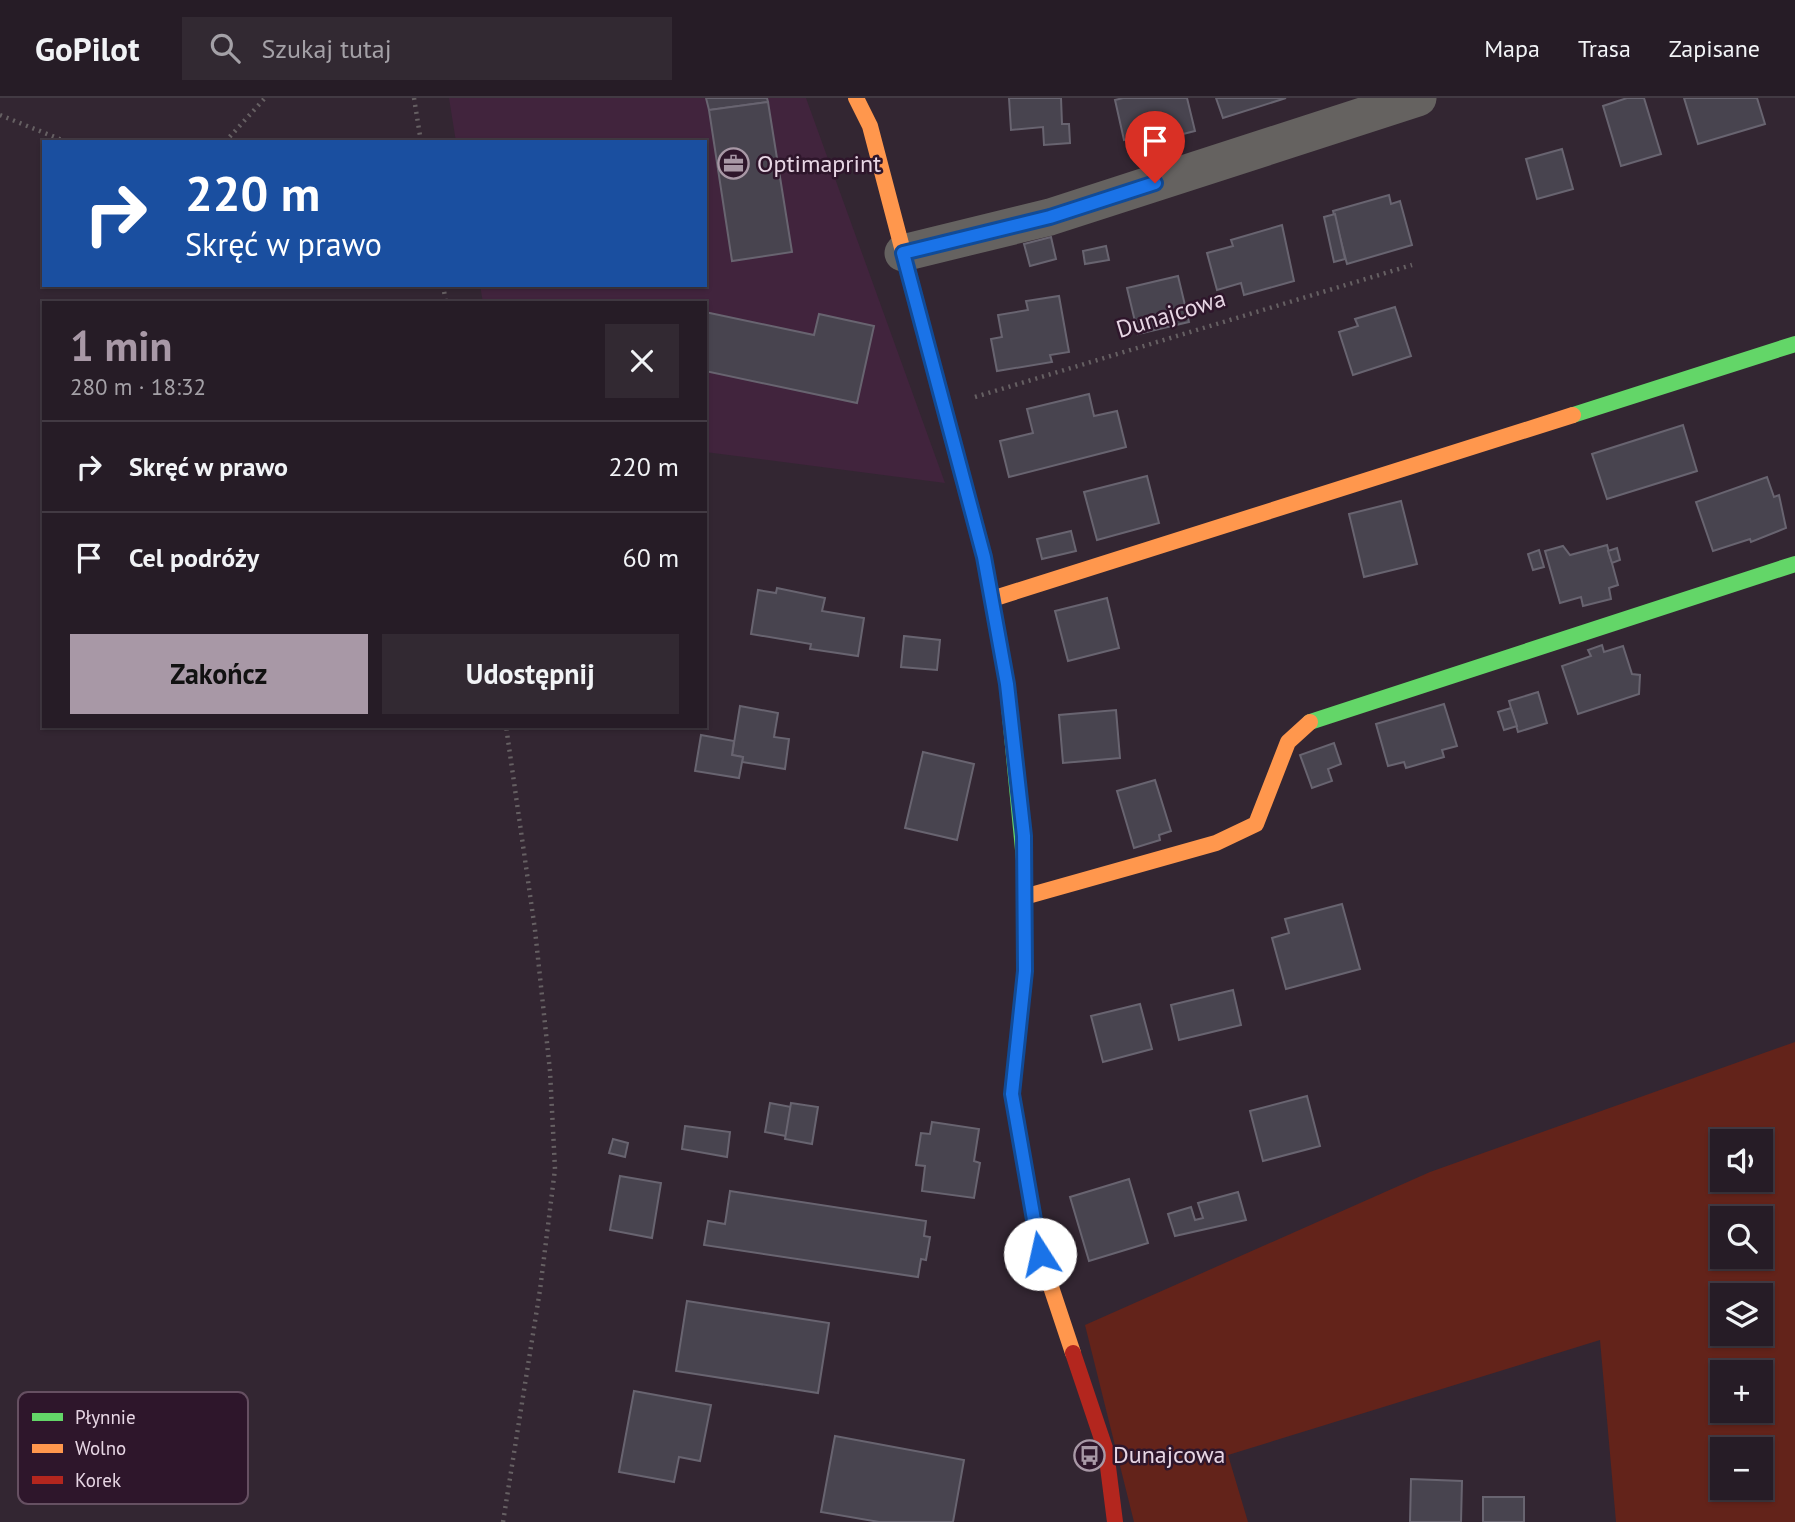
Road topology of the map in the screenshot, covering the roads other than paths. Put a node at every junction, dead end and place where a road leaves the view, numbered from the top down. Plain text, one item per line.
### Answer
1 (856, 98) edge
2 (1418, 98) edge
3 (903, 253) junction
4 (1795, 344) edge
5 (1795, 564) edge
6 (992, 599) junction
7 (1024, 897) junction
8 (1115, 1522) edge

1 - 3 street
2 - 3 street
3 - 6 street
4 - 6 street
5 - 7 street
6 - 7 street
7 - 8 street

